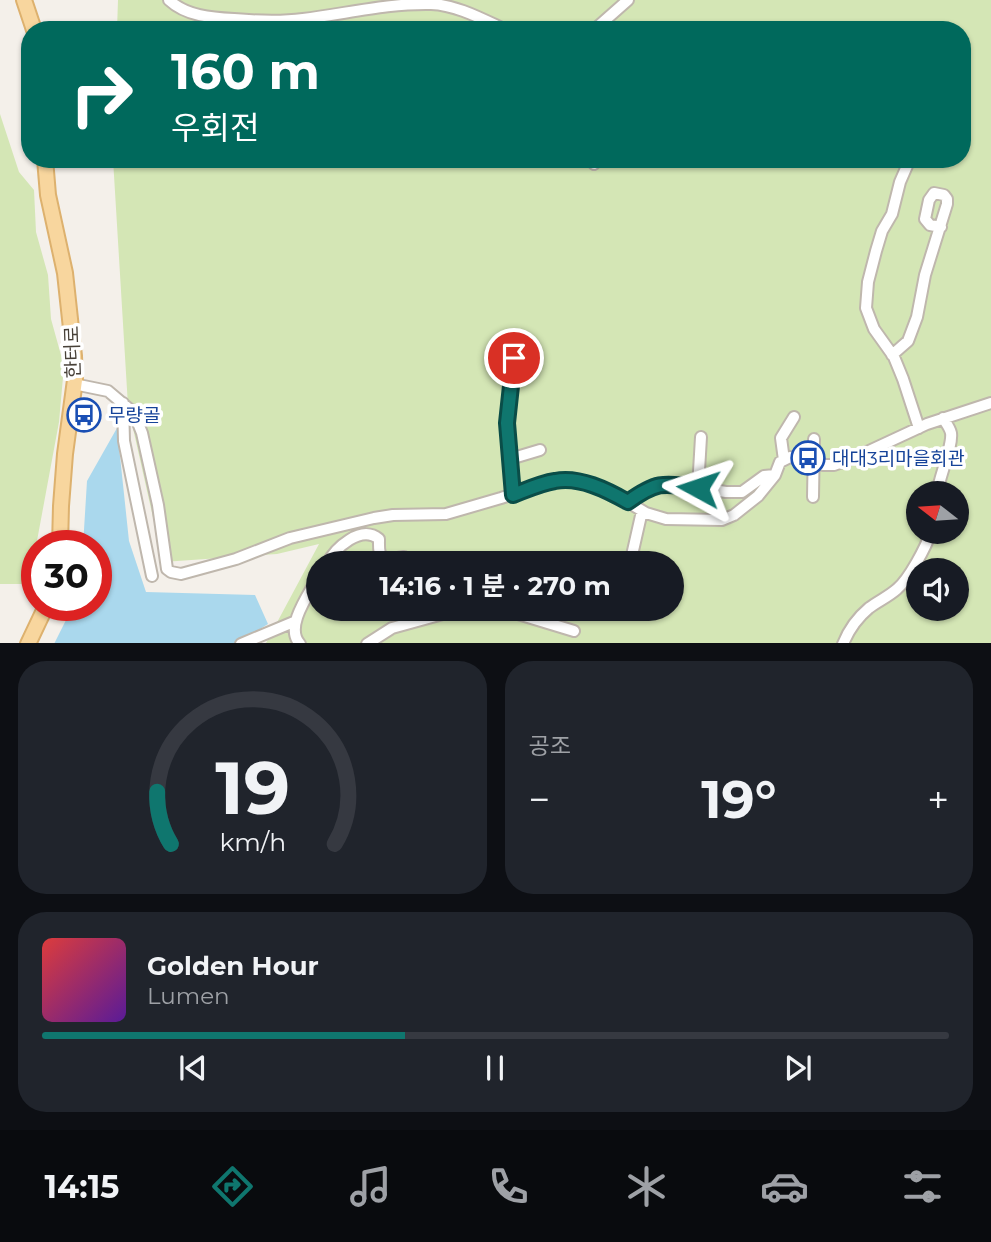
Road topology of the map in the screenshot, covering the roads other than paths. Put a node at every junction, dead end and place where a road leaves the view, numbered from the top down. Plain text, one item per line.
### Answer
1 (24, 0) edge
2 (169, 0) edge
3 (628, 0) edge
4 (30, 21) edge
5 (257, 21) edge
6 (283, 21) edge
7 (487, 21) edge
8 (604, 21) edge
9 (46, 168) edge
10 (906, 168) edge
11 (941, 227) dead end
12 (892, 355) junction
13 (514, 358) dead end
14 (74, 384) junction
15 (123, 403) junction
16 (991, 403) edge
17 (794, 417) dead end
18 (943, 418) junction
19 (919, 428) junction
20 (701, 438) dead end
21 (814, 439) dead end
22 (540, 450) dead end
23 (510, 459) junction
24 (784, 460) junction
25 (814, 463) junction
26 (775, 475) junction
27 (940, 481) edge
28 (698, 488) junction
29 (513, 495) junction
30 (813, 497) dead end
31 (628, 502) junction
32 (642, 511) junction
33 (340, 526) junction
34 (60, 530) edge
35 (345, 542) junction
36 (927, 544) edge
37 (336, 551) edge
38 (379, 551) edge
39 (633, 551) edge
40 (152, 576) dead end
41 (306, 600) edge
42 (39, 621) edge
43 (296, 621) junction
44 (412, 621) edge
45 (541, 621) edge
46 (575, 631) dead end
47 (29, 643) edge
48 (242, 643) edge
49 (300, 643) edge
50 (367, 643) edge
51 (843, 643) edge

1 - 4 main road
2 - 5 street
3 - 8 street
6 - 7 street
9 - 14 main road, 한터로
10 - 12 street
11 - 12 street
12 - 19 street
13 - 23 street
14 - 15 street
14 - 34 main road, 한터로
15 - 33 street
15 - 40 street
16 - 18 street
17 - 24 street
18 - 19 street
18 - 27 street
19 - 25 street
20 - 28 street
21 - 25 street
22 - 23 street
23 - 29 street
24 - 25 street
24 - 26 street
25 - 30 street
26 - 28 street
26 - 32 street
28 - 31 street
29 - 31 street
29 - 33 street
31 - 32 street
32 - 39 street
33 - 35 street
35 - 37 street
35 - 38 street
36 - 51 street
41 - 43 street
42 - 47 main road
43 - 48 street
43 - 49 street
44 - 50 street
45 - 46 street

